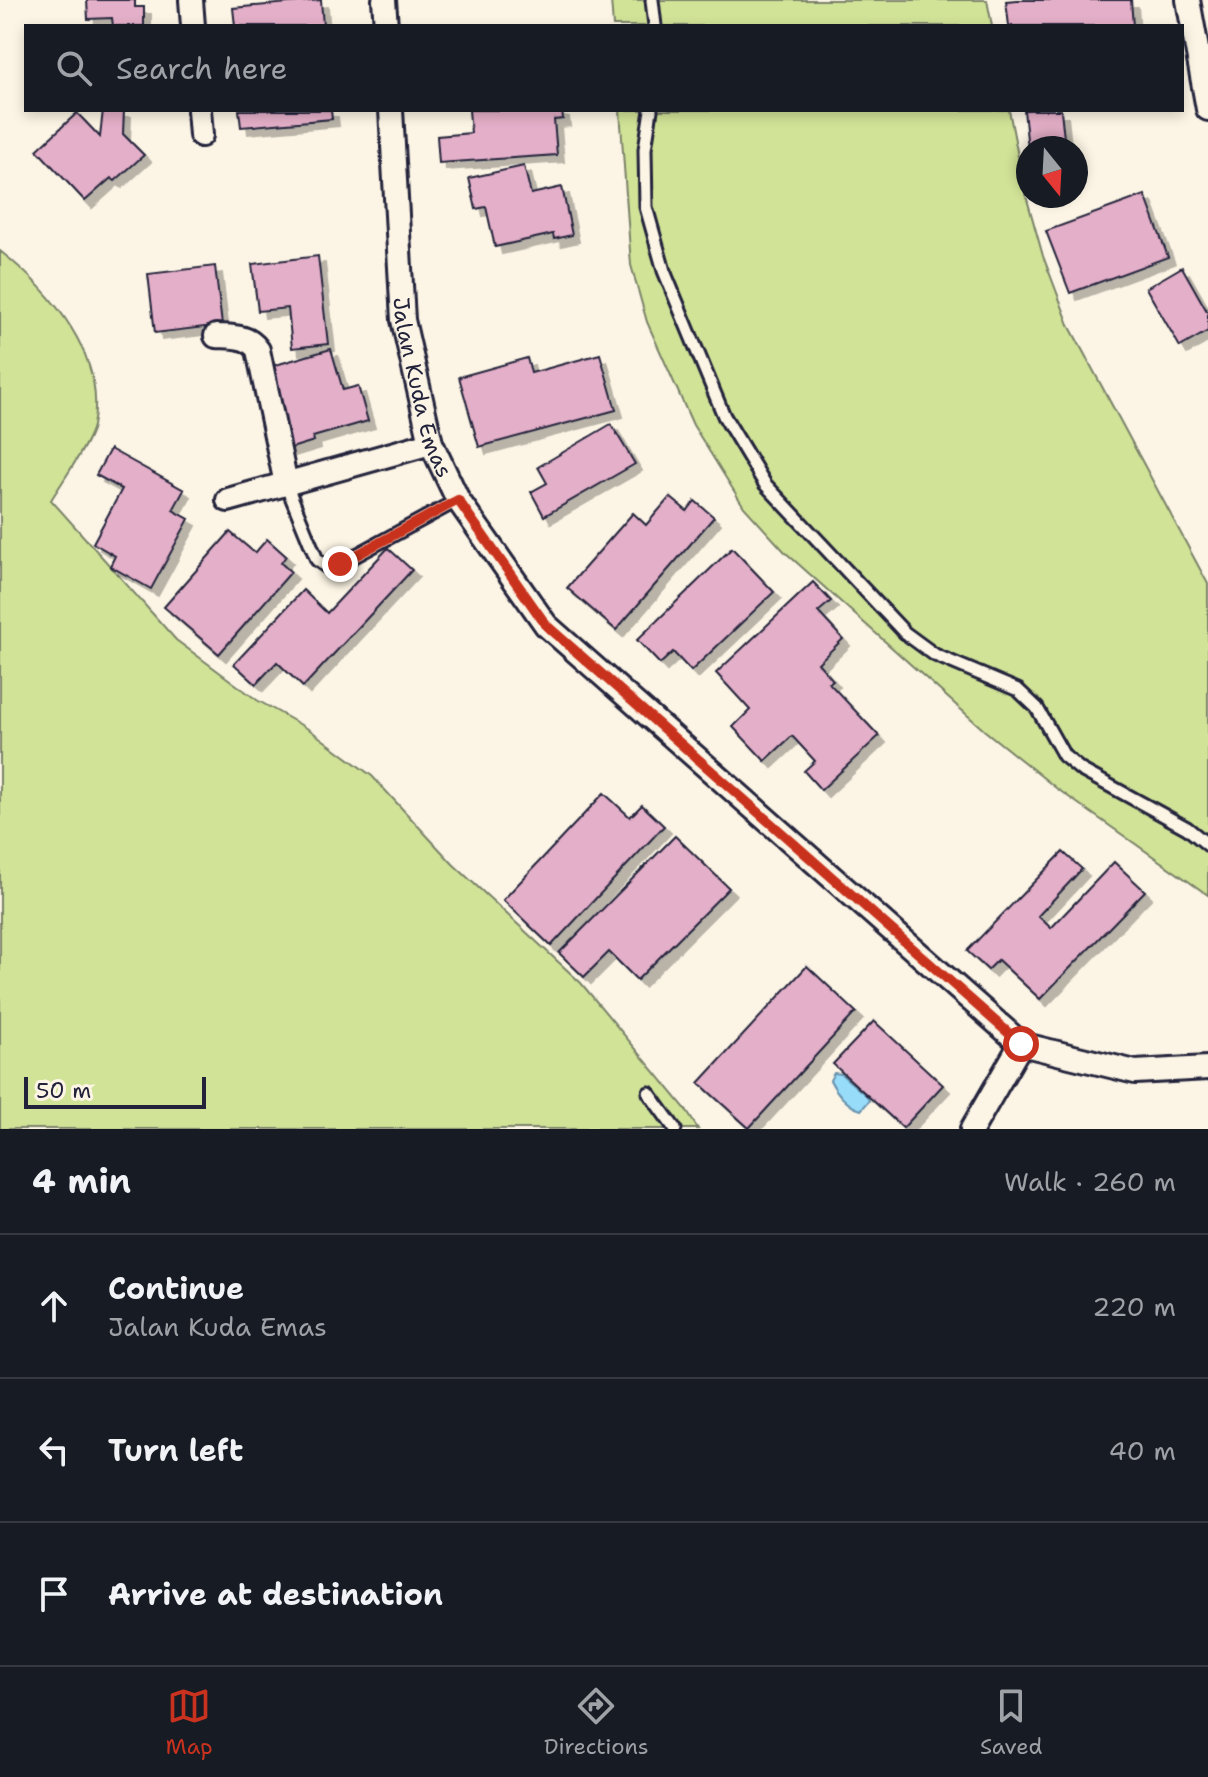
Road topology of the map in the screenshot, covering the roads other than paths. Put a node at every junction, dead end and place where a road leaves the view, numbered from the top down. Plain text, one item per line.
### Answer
1 (191, 0) edge
2 (384, 0) edge
3 (652, 0) edge
4 (1188, 0) edge
5 (193, 24) edge
6 (386, 24) edge
7 (655, 24) edge
8 (1208, 109) edge
9 (199, 112) edge
10 (391, 112) edge
11 (651, 112) edge
12 (201, 135) dead end
13 (216, 336) dead end
14 (431, 443) junction
15 (286, 484) junction
16 (228, 500) dead end
17 (458, 500) junction
18 (1208, 845) edge
19 (1021, 1044) junction
20 (1208, 1068) edge
21 (649, 1093) dead end
22 (675, 1129) edge
23 (972, 1129) edge

1 - 5 street
2 - 6 street
3 - 7 lane
4 - 8 street
9 - 12 street
10 - 14 street, Jalan Kuda Emas
11 - 18 lane
13 - 15 street
14 - 15 street
14 - 17 street, Jalan Kuda Emas
15 - 16 street
15 - 17 lane
17 - 19 street, Jalan Kuda Emas
19 - 20 street, Jalan Kuda Emas
19 - 23 street
21 - 22 lane

